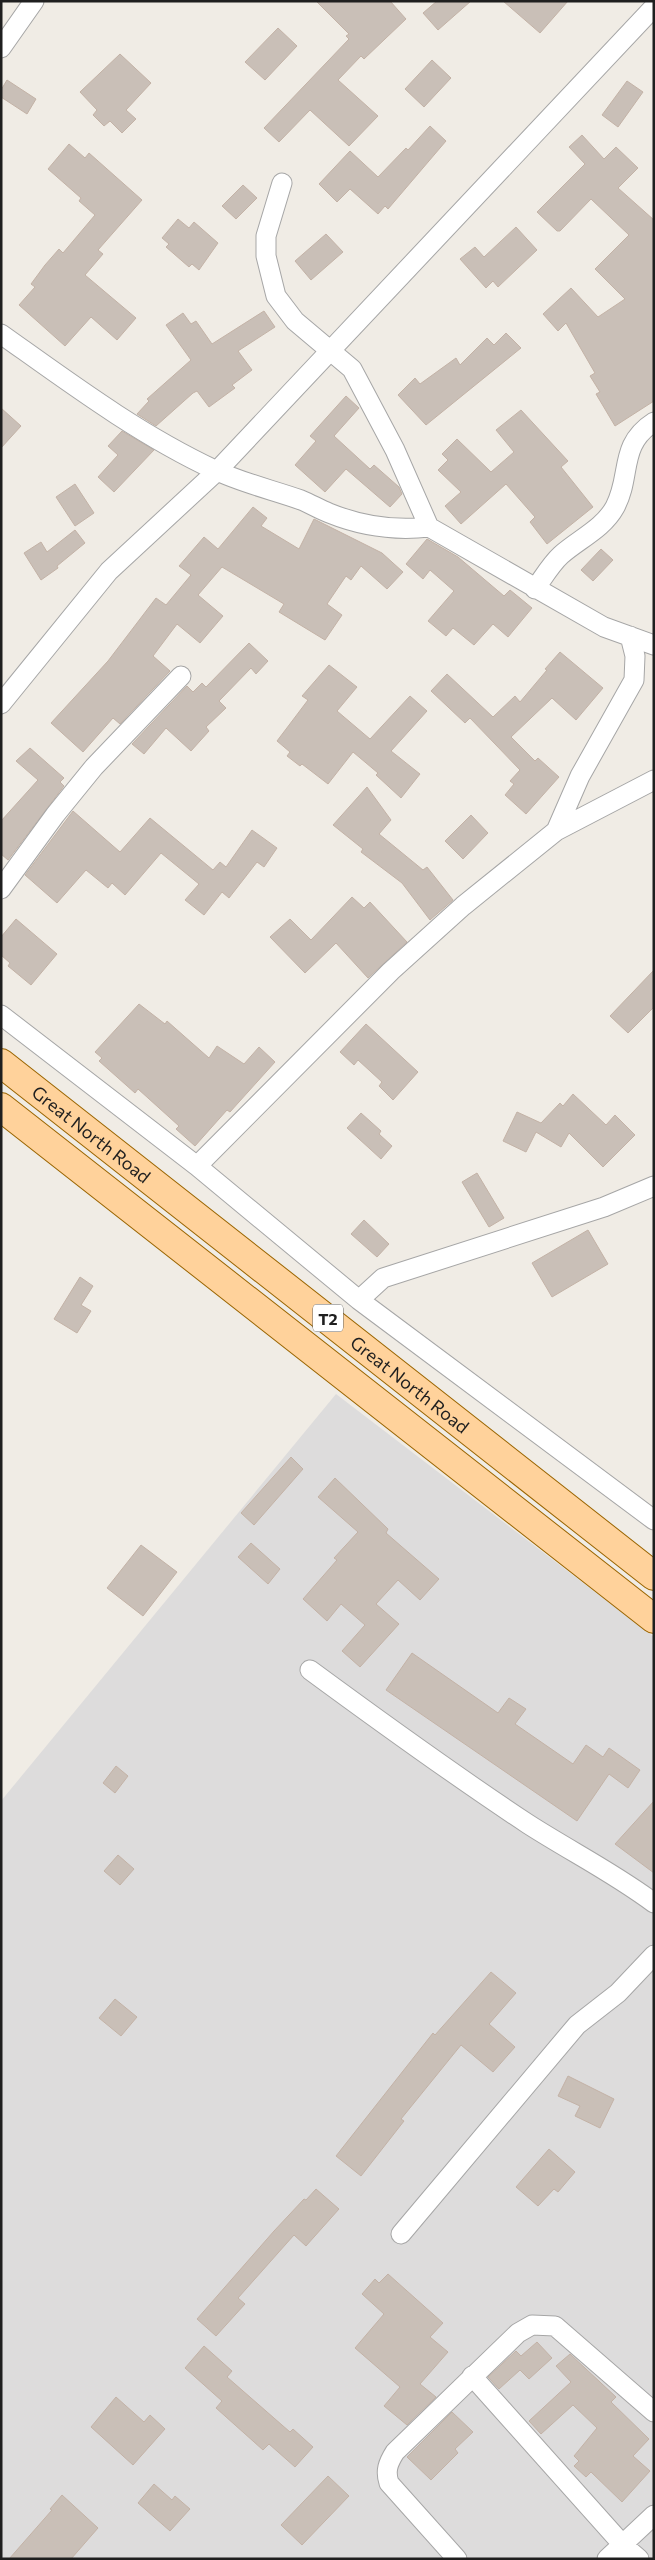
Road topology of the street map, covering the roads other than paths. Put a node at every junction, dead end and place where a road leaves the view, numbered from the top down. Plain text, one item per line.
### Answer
1 (34, 1) edge
2 (654, 7) edge
3 (4, 37) edge
4 (282, 182) dead end
5 (1, 334) edge
6 (331, 349) junction
7 (654, 422) edge
8 (217, 471) junction
9 (429, 527) junction
10 (535, 589) junction
11 (630, 636) junction
12 (654, 645) edge
13 (180, 676) dead end
14 (1, 704) edge
15 (654, 780) edge
16 (556, 831) junction
17 (1, 889) edge
18 (1, 1015) edge
19 (1, 1062) edge
20 (1, 1107) edge
21 (197, 1166) junction
22 (654, 1186) edge
23 (359, 1300) junction
24 (654, 1520) edge
25 (654, 1576) edge
26 (654, 1619) edge
27 (310, 1670) dead end
28 (654, 1903) edge
29 (654, 1955) edge
30 (401, 2234) dead end
31 (472, 2376) junction
32 (654, 2412) edge
33 (654, 2515) edge
34 (623, 2545) junction
35 (457, 2559) edge
36 (607, 2559) edge
37 (639, 2559) edge

1 - 3 street
2 - 6 street
4 - 6 street
5 - 8 street
6 - 8 street
6 - 9 street
7 - 10 street
8 - 9 street
8 - 14 street
9 - 10 street
10 - 11 street
11 - 12 street
11 - 16 street
13 - 17 street
15 - 16 street
16 - 21 street
18 - 21 street
19 - 25 main road, Great North Road / T2
20 - 26 main road, Great North Road / T2
21 - 23 street
22 - 23 street
23 - 24 street
27 - 28 street
29 - 30 street
31 - 32 street
31 - 34 street
31 - 35 street
33 - 34 street
34 - 36 street
34 - 37 street

